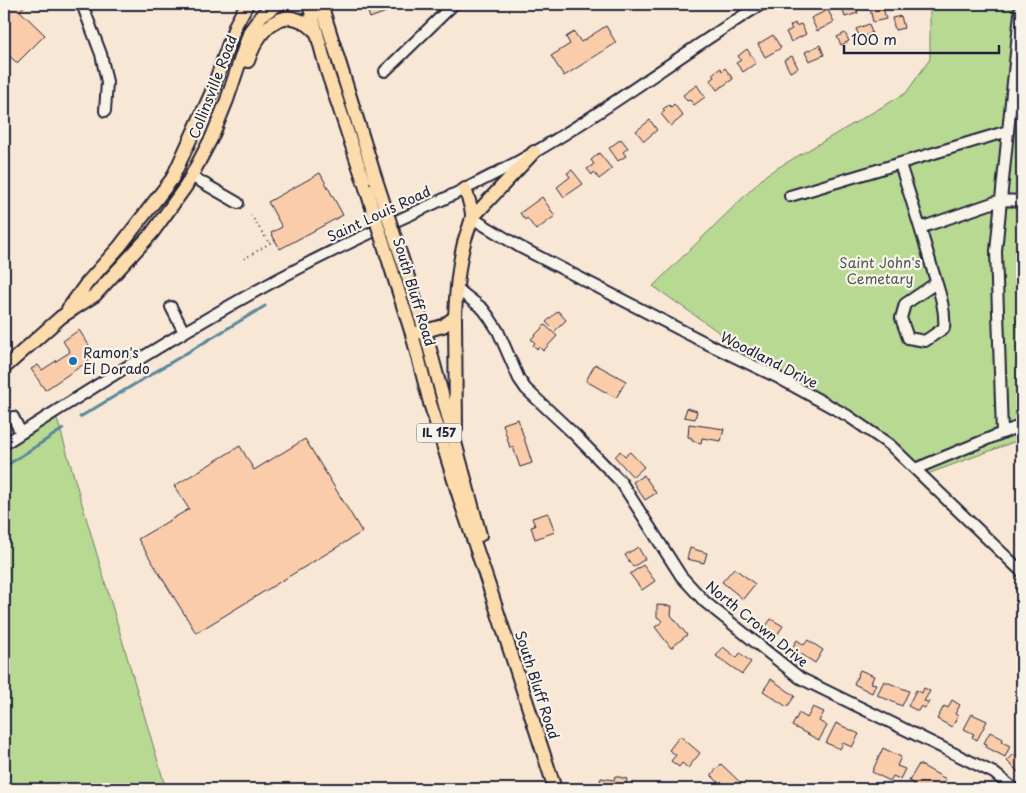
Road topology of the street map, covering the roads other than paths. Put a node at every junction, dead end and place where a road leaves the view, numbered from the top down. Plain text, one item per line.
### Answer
1 (82, 4) edge
2 (237, 4) edge
3 (247, 4) edge
4 (278, 4) edge
5 (309, 4) edge
6 (321, 4) edge
7 (454, 4) edge
8 (762, 4) edge
9 (1022, 4) edge
10 (234, 29) junction
11 (317, 32) junction
12 (385, 71) dead end
13 (227, 100) junction
14 (104, 111) dead end
15 (1008, 131) junction
16 (534, 152) junction
17 (900, 164) junction
18 (177, 168) junction
19 (191, 176) junction
20 (371, 184) junction
21 (465, 189) junction
22 (790, 196) dead end
23 (1001, 200) junction
24 (1022, 201) edge
25 (238, 203) dead end
26 (472, 218) junction
27 (920, 228) junction
28 (936, 283) junction
29 (456, 288) junction
30 (171, 307) dead end
31 (61, 317) junction
32 (455, 317) junction
33 (184, 332) junction
34 (418, 332) junction
35 (4, 368) edge
36 (13, 417) dead end
37 (1022, 425) edge
38 (21, 433) junction
39 (1002, 433) junction
40 (4, 444) edge
41 (458, 458) junction
42 (915, 469) junction
43 (1022, 572) edge
44 (490, 589) junction
45 (555, 789) edge
46 (1014, 789) edge

1 - 14 street
2 - 10 main road
3 - 10 main road, Collinsville Road
4 - 13 main road, Collinsville Road
5 - 11 main road, South Bluff Road / IL 157
6 - 20 main road, South Bluff Road / IL 157
7 - 12 street
8 - 16 street, Saint Louis Road
9 - 15 street
10 - 18 main road, Collinsville Road
11 - 13 main road
11 - 20 main road, South Bluff Road / IL 157
13 - 19 main road, Collinsville Road
15 - 17 street
15 - 23 street
16 - 21 street, Saint Louis Road
16 - 26 main road
17 - 22 street
17 - 27 street
18 - 19 main road
18 - 31 main road, Collinsville Road
19 - 25 street
19 - 31 main road, Collinsville Road
20 - 34 main road, South Bluff Road / IL 157, bridge
21 - 26 main road
21 - 33 street, Saint Louis Road
23 - 24 street
23 - 27 street
23 - 39 street
26 - 29 main road
26 - 42 street, Woodland Drive
27 - 28 street
28 - 28 street
29 - 32 main road
29 - 46 street, North Crown Drive
30 - 33 street
31 - 35 main road, Collinsville Road
32 - 34 main road
32 - 41 main road
33 - 38 street, Saint Louis Road
34 - 41 main road, South Bluff Road / IL 157
34 - 44 main road, South Bluff Road / IL 157
36 - 38 street
37 - 39 street
38 - 40 street, Saint Louis Road
39 - 42 street
41 - 44 main road, South Bluff Road / IL 157
42 - 43 street, Woodland Drive
44 - 45 main road, South Bluff Road / IL 157

